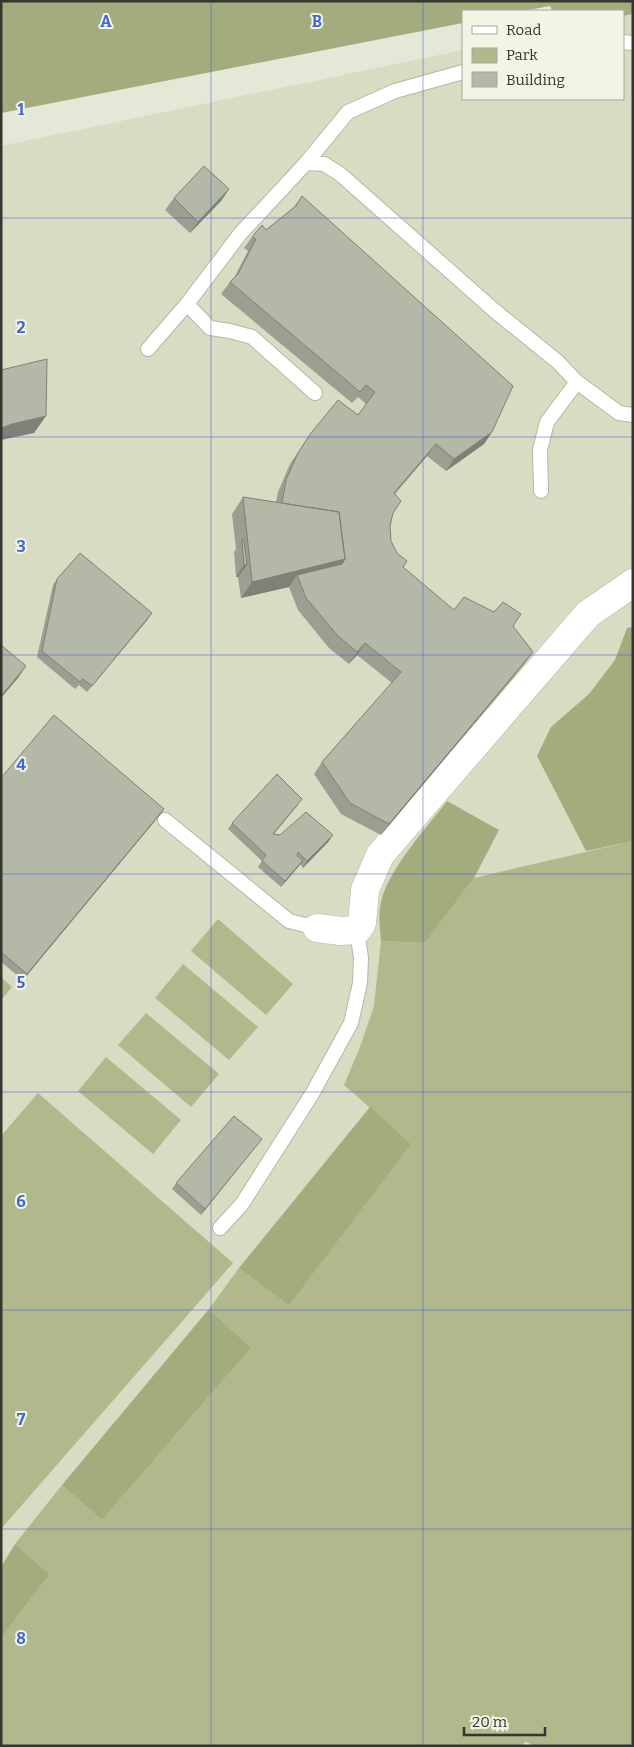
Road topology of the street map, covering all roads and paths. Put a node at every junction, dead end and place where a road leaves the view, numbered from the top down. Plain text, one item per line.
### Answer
1 (462, 72) edge
2 (306, 163) junction
3 (187, 304) junction
4 (148, 349) dead end
5 (577, 382) junction
6 (315, 393) dead end
7 (633, 415) edge
8 (541, 491) dead end
9 (633, 583) edge
10 (166, 820) dead end
11 (317, 928) joint
12 (356, 930) junction
13 (220, 1228) dead end

1 - 2 lane
2 - 3 lane
2 - 5 lane
3 - 4 lane
3 - 6 lane
5 - 7 lane
5 - 8 lane
9 - 12 street
10 - 11 lane
11 - 12 street
12 - 13 lane

